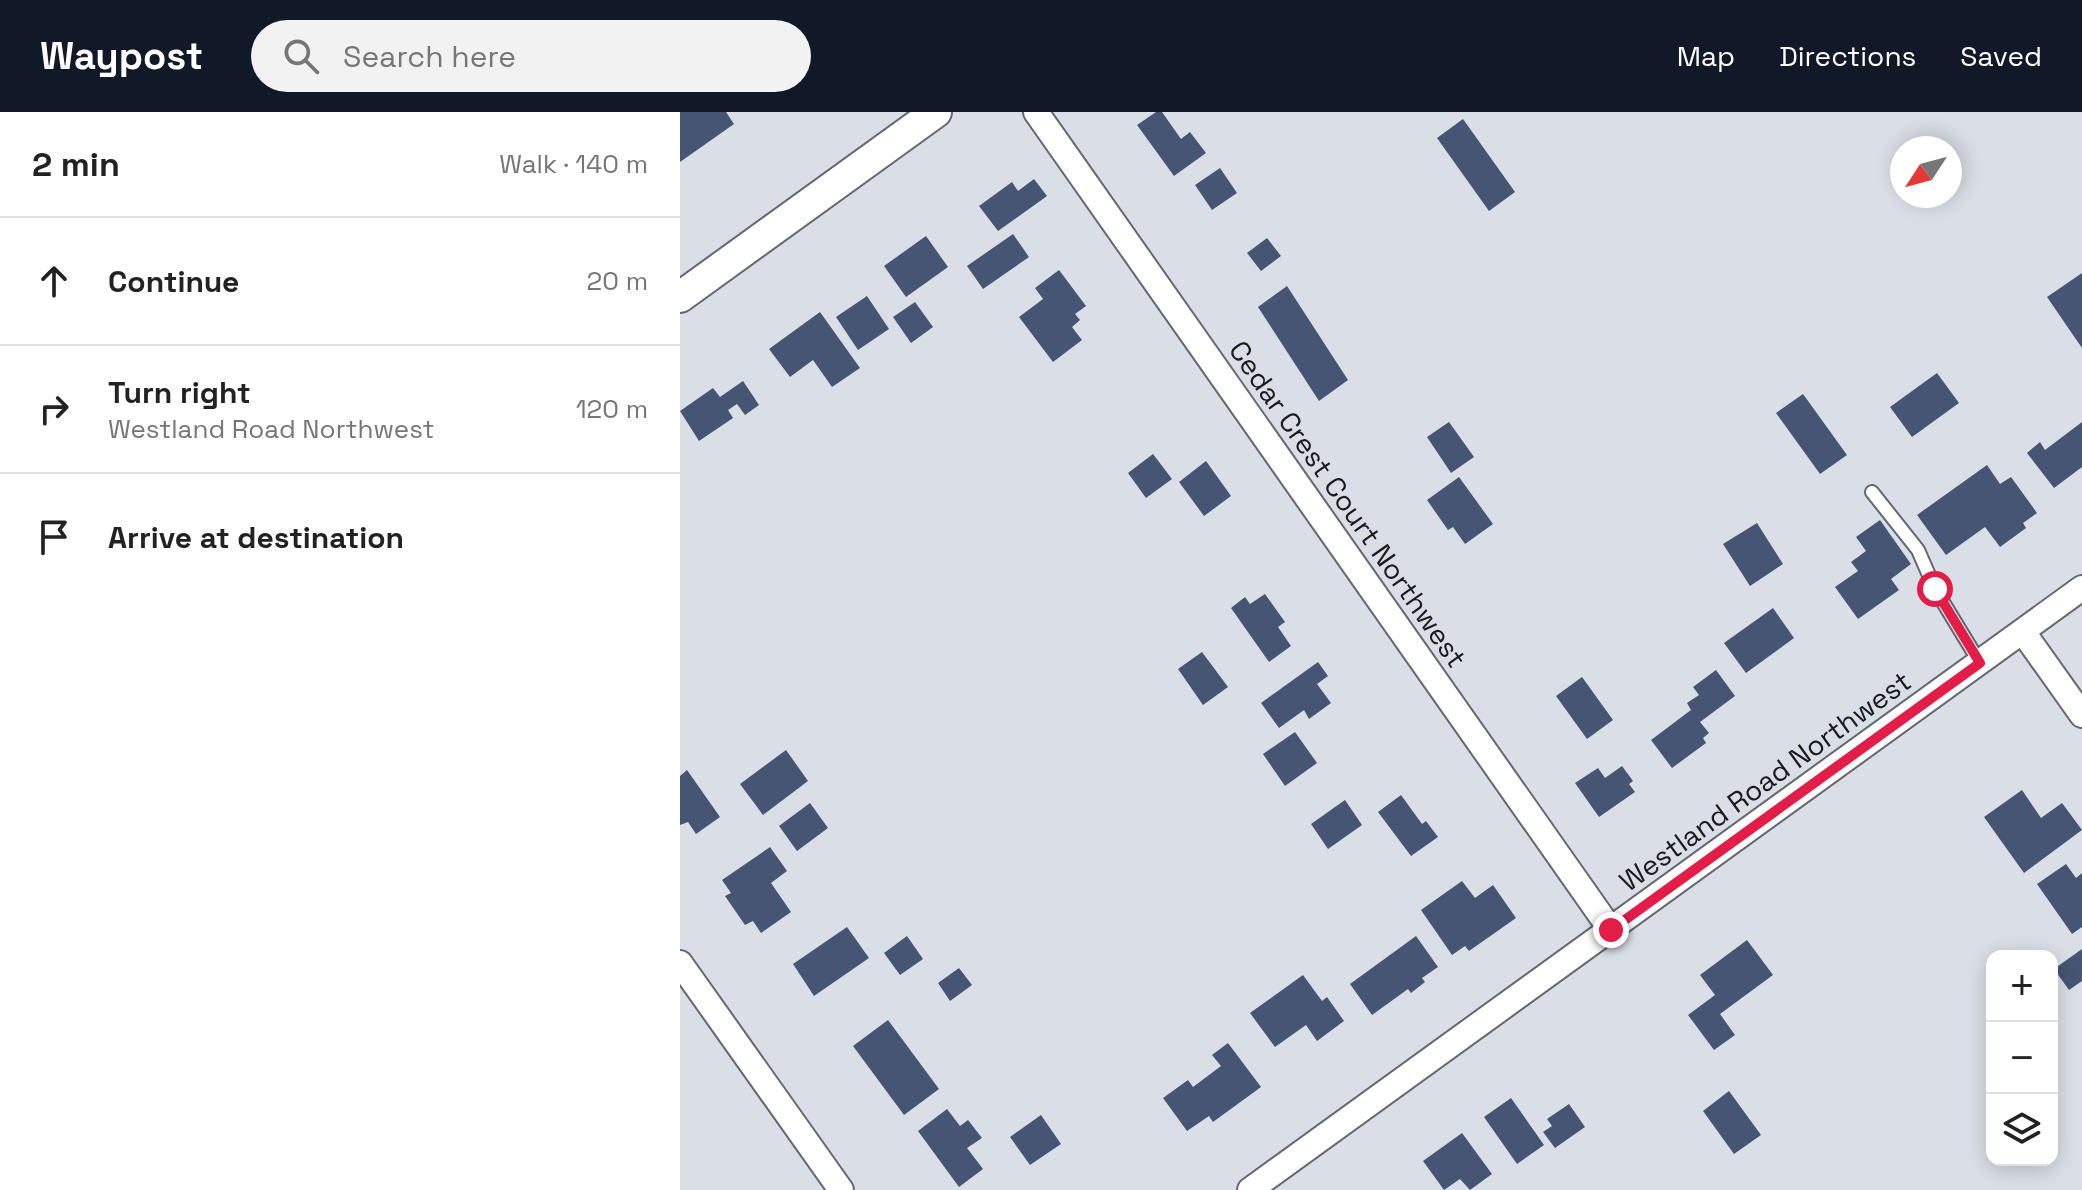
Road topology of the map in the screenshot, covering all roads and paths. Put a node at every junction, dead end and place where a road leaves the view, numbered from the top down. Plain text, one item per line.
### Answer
1 (936, 112) edge
2 (1036, 112) edge
3 (680, 297) edge
4 (1872, 492) dead end
5 (2082, 588) edge
6 (2023, 632) junction
7 (1980, 663) junction
8 (2082, 715) edge
9 (1611, 930) junction
10 (680, 963) edge
11 (841, 1190) edge
12 (1250, 1190) edge

1 - 3 street
2 - 9 street, Cedar Crest Court Northwest
4 - 7 lane
5 - 6 street, Westland Road Northwest
6 - 7 street, Westland Road Northwest
6 - 8 street
7 - 9 street, Westland Road Northwest
9 - 12 street, Westland Road Northwest
10 - 11 street

